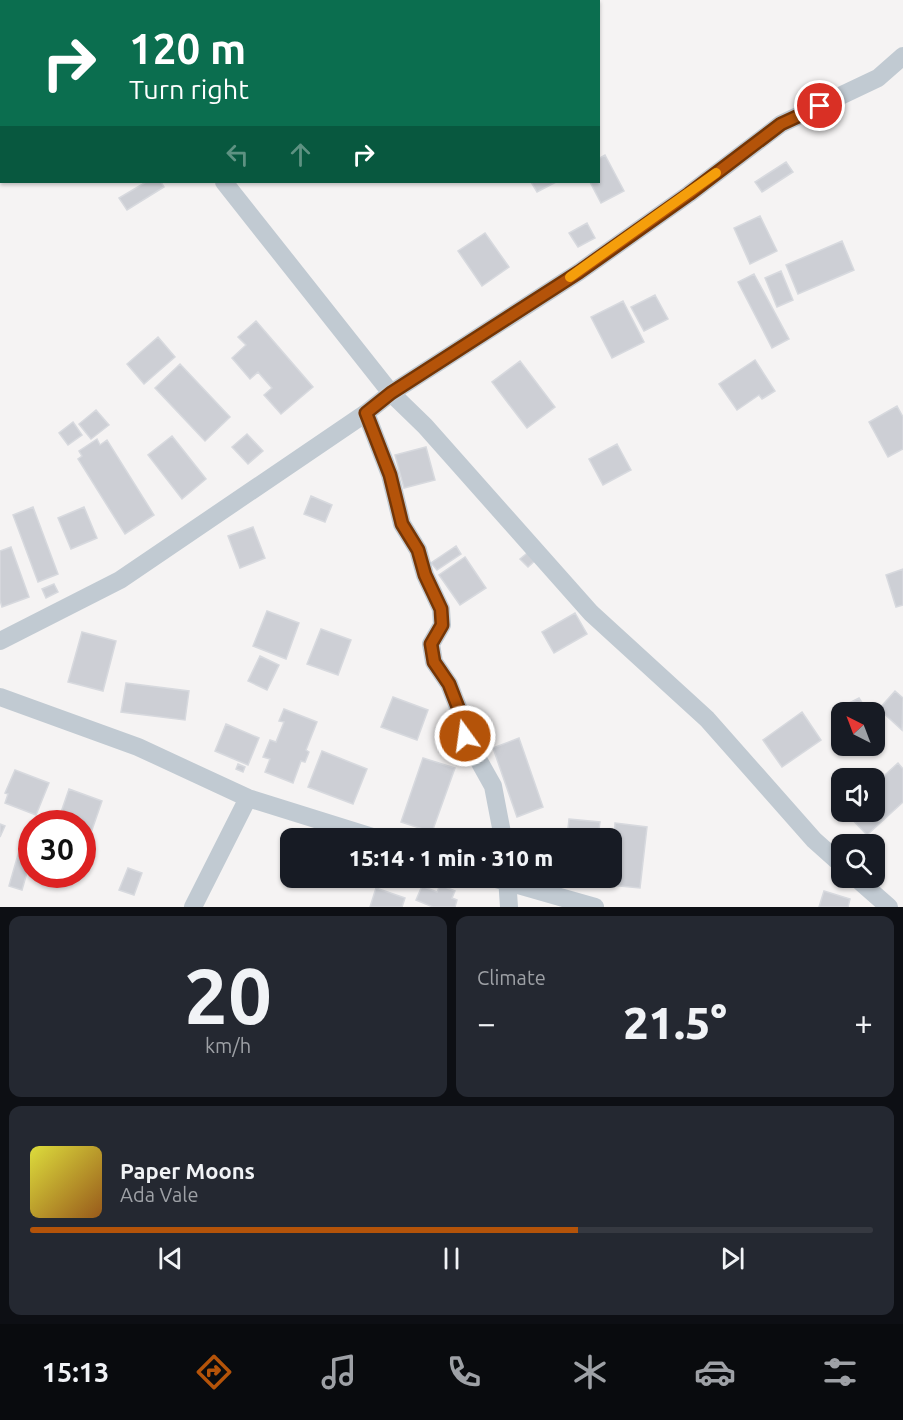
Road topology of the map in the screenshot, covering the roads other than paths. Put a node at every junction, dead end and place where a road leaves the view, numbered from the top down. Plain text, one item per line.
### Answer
1 (903, 56) edge
2 (225, 183) edge
3 (391, 393) junction
4 (366, 413) junction
5 (0, 640) edge
6 (0, 697) edge
7 (248, 798) junction
8 (344, 828) edge
9 (501, 828) edge
10 (831, 855) edge
11 (505, 888) edge
12 (533, 888) edge
13 (867, 888) edge
14 (194, 907) edge
15 (509, 907) edge
16 (595, 907) edge
17 (889, 907) edge

1 - 3 street
2 - 3 street
3 - 4 street
3 - 10 street
4 - 5 street
4 - 9 street
6 - 7 street
7 - 8 street
7 - 14 street
11 - 15 street
12 - 16 street
13 - 17 street

